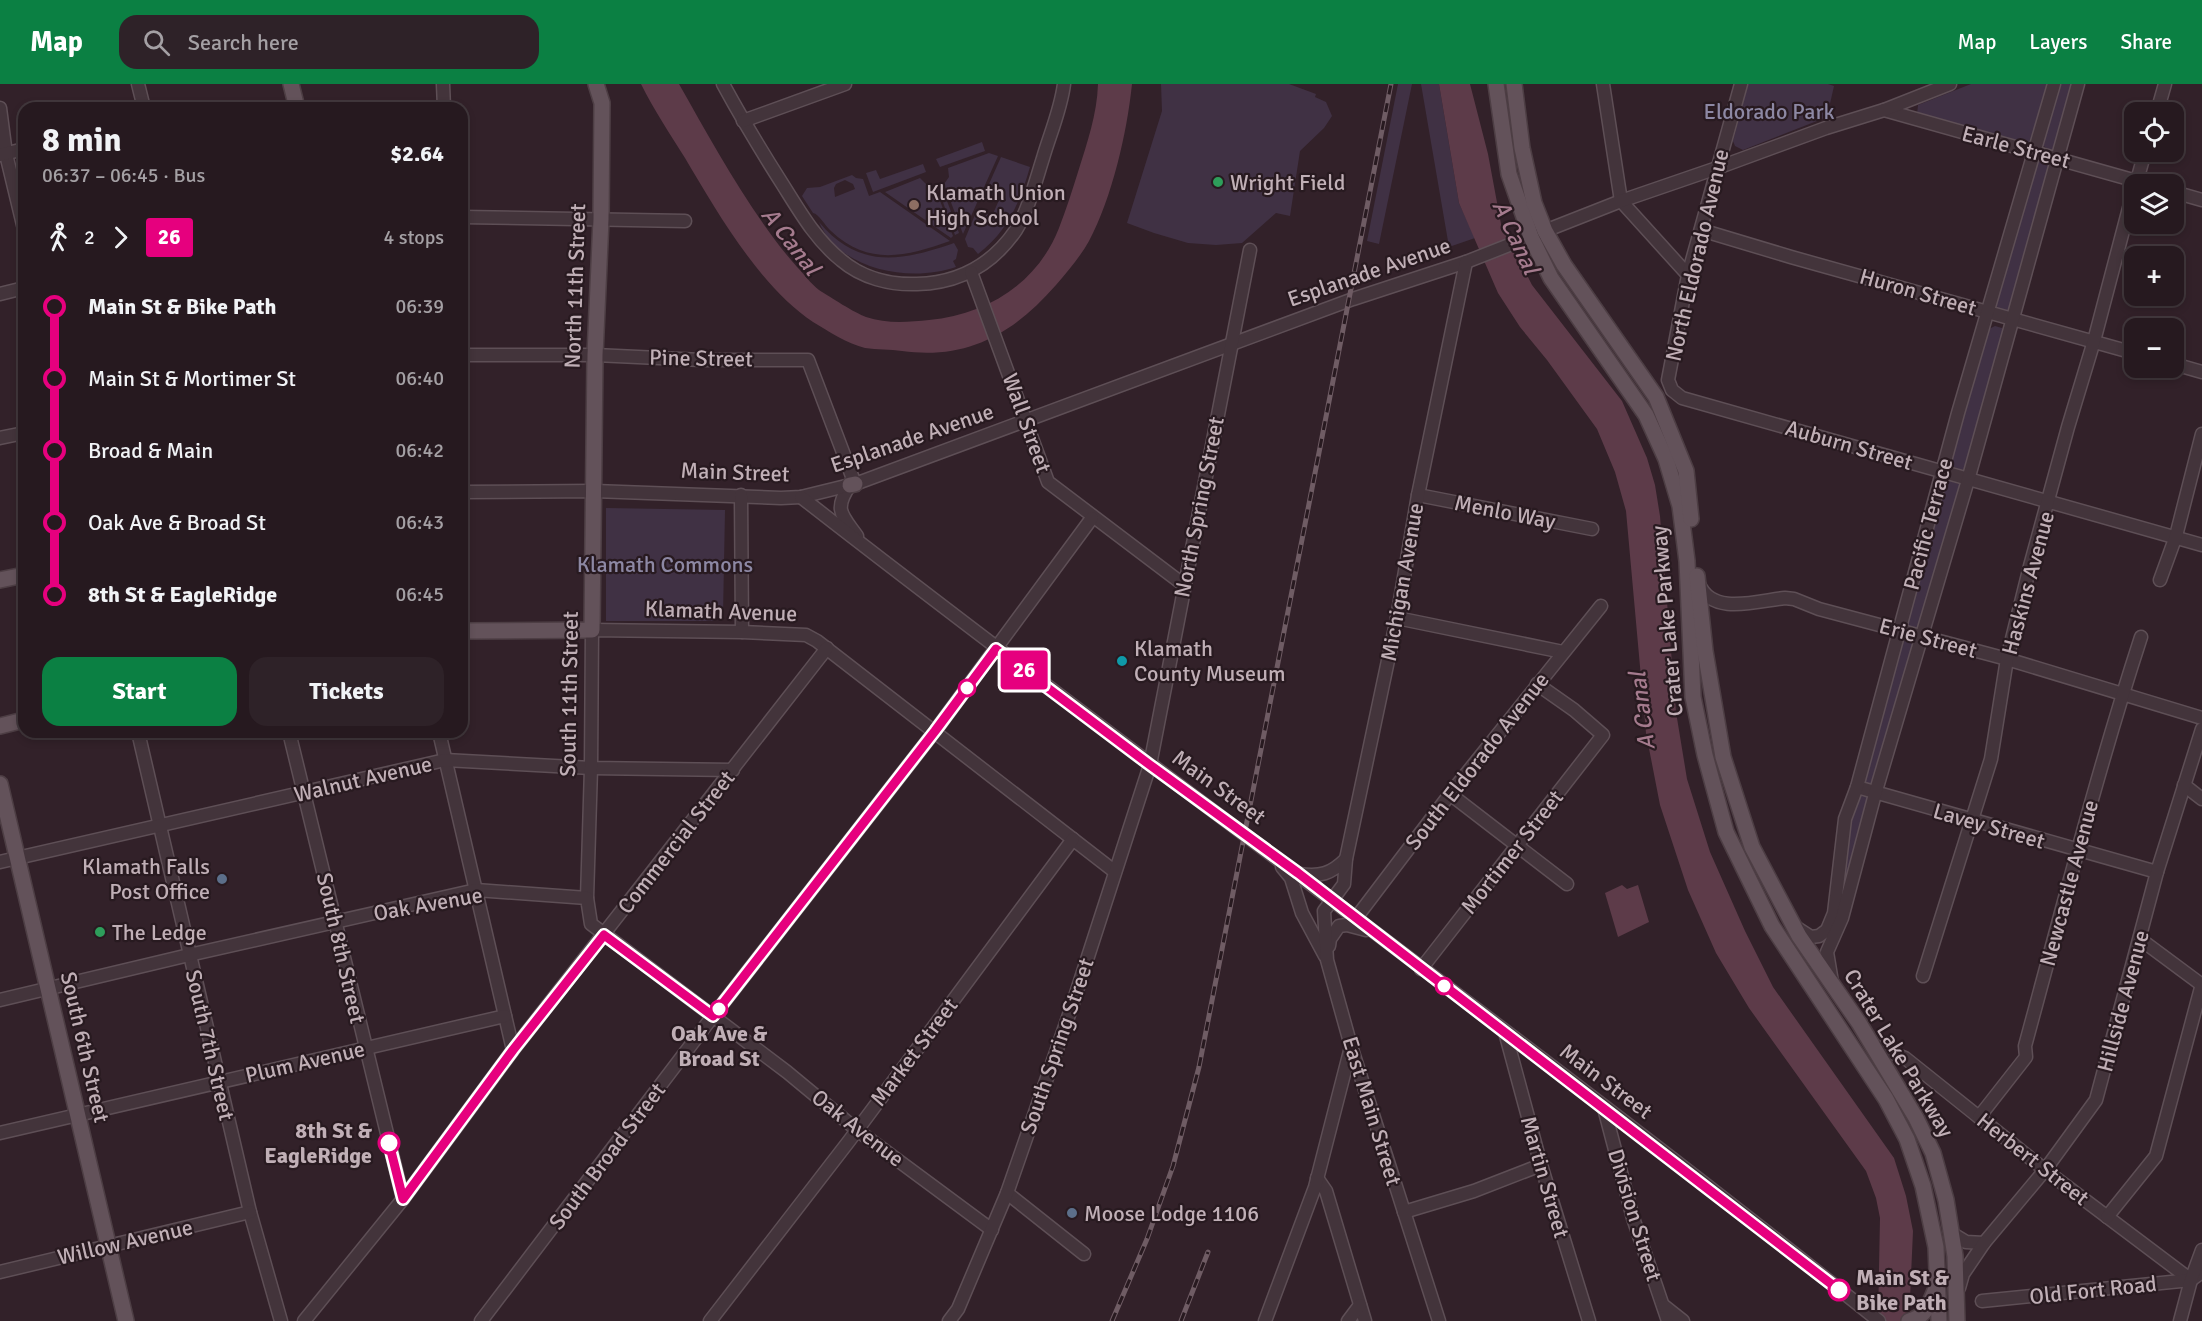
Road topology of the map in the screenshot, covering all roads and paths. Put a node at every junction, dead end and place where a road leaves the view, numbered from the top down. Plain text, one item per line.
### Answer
1 (138, 84) edge
2 (291, 84) edge
3 (443, 84) edge
4 (596, 84) edge
5 (723, 84) edge
6 (845, 84) edge
7 (1064, 84) edge
8 (1496, 84) edge
9 (1514, 84) edge
10 (1603, 84) edge
11 (1741, 84) edge
12 (1950, 84) edge
13 (2054, 84) edge
14 (2078, 84) edge
15 (2165, 84) edge
16 (142, 102) edge
17 (296, 102) edge
18 (444, 102) edge
19 (2160, 102) edge
20 (0, 108) edge
21 (1884, 110) junction
22 (743, 121) junction
23 (18, 149) edge
24 (2, 150) edge
25 (2034, 153) junction
26 (2057, 158) junction
27 (1717, 168) junction
28 (2124, 180) edge
29 (2184, 195) edge
30 (2202, 200) edge
31 (1621, 201) junction
32 (18, 207) edge
33 (468, 217) edge
34 (601, 219) junction
35 (684, 221) dead end
36 (1701, 230) junction
37 (1538, 234) junction
38 (2125, 234) edge
39 (1250, 250) dead end
40 (1466, 262) junction
41 (971, 272) junction
42 (1688, 275) junction
43 (18, 290) edge
44 (0, 294) edge
45 (1986, 311) junction
46 (2013, 318) junction
47 (2094, 341) junction
48 (1231, 345) junction
49 (2124, 349) edge
50 (595, 354) junction
51 (468, 355) edge
52 (2184, 366) edge
53 (2202, 372) edge
54 (1672, 390) joint
55 (1025, 422) junction
56 (18, 434) edge
57 (2202, 434) edge
58 (0, 438) edge
59 (1942, 471) junction
60 (1968, 480) junction
61 (852, 484) junction
62 (594, 491) junction
63 (468, 492) edge
64 (741, 495) junction
65 (1418, 495) junction
66 (801, 497) junction
67 (2049, 502) junction
68 (1092, 518) junction
69 (1592, 529) dead end
70 (2176, 536) junction
71 (2202, 544) edge
72 (864, 546) junction
73 (18, 576) edge
74 (0, 580) edge
75 (1698, 580) junction
76 (2160, 580) dead end
77 (1184, 585) junction
78 (1601, 606) dead end
79 (1397, 618) junction
80 (592, 630) junction
81 (468, 631) edge
82 (1899, 631) junction
83 (741, 632) junction
84 (1923, 637) junction
85 (2141, 637) dead end
86 (827, 648) junction
87 (996, 649) junction
88 (1563, 652) junction
89 (2007, 659) junction
90 (1537, 684) junction
91 (2123, 694) junction
92 (2202, 718) edge
93 (18, 722) edge
94 (0, 726) edge
95 (2202, 729) edge
96 (935, 731) junction
97 (139, 738) edge
98 (290, 738) edge
99 (440, 738) edge
100 (445, 760) junction
101 (1150, 765) junction
102 (591, 768) junction
103 (733, 770) junction
104 (0, 784) edge
105 (2184, 785) junction
106 (1857, 787) junction
107 (303, 792) junction
108 (1450, 794) junction
109 (1875, 794) junction
110 (2202, 799) edge
111 (1972, 820) junction
112 (159, 824) junction
113 (1073, 839) junction
114 (1516, 846) junction
115 (2078, 851) junction
116 (1273, 855) junction
117 (18, 858) junction
118 (1346, 859) junction
119 (0, 862) edge
120 (1114, 871) junction
121 (2157, 872) junction
122 (1298, 873) junction
123 (1567, 884) dead end
124 (476, 890) junction
125 (587, 898) junction
126 (1333, 900) junction
127 (1356, 918) junction
128 (335, 922) junction
129 (1794, 926) junction
130 (1373, 932) junction
131 (604, 935) junction
132 (2140, 939) junction
133 (189, 955) junction
134 (1327, 960) junction
135 (1421, 969) junction
136 (1923, 976) dead end
137 (1832, 984) junction
138 (2202, 985) edge
139 (48, 989) junction
140 (0, 1000) edge
141 (505, 1016) junction
142 (713, 1016) junction
143 (1504, 1032) junction
144 (1872, 1045) junction
145 (1351, 1046) junction
146 (365, 1048) junction
147 (513, 1050) junction
148 (219, 1083) junction
149 (1604, 1108) junction
150 (78, 1115) junction
151 (1979, 1117) junction
152 (857, 1130) junction
153 (0, 1133) edge
154 (1541, 1165) junction
155 (2045, 1170) junction
156 (1317, 1178) junction
157 (1007, 1193) junction
158 (403, 1199) junction
159 (250, 1212) junction
160 (1404, 1212) junction
161 (2106, 1216) junction
162 (992, 1230) junction
163 (1951, 1233) junction
164 (1984, 1243) junction
165 (108, 1246) junction
166 (2202, 1250) edge
167 (1084, 1254) dead end
168 (0, 1272) edge
169 (2202, 1272) edge
170 (2191, 1280) junction
171 (1937, 1286) junction
172 (1957, 1294) junction
173 (1982, 1301) dead end
174 (1360, 1305) junction
175 (1664, 1306) junction
176 (1874, 1317) edge
177 (1913, 1320) edge
178 (126, 1321) edge
179 (281, 1321) edge
180 (304, 1321) edge
181 (482, 1321) edge
182 (710, 1321) edge
183 (949, 1321) edge
184 (1265, 1321) edge
185 (1348, 1321) edge
186 (1365, 1321) edge
187 (1439, 1321) edge
188 (1590, 1321) edge
189 (1668, 1321) edge
190 (1683, 1321) edge
191 (1939, 1321) edge
192 (1957, 1321) edge
193 (2180, 1321) edge

1 - 16 street
2 - 17 main road
3 - 18 street
4 - 34 main road, North 11th Street
5 - 22 street
6 - 22 street
7 - 41 street
8 - 37 main road, Crater Lake Parkway
9 - 37 main road, Crater Lake Parkway
10 - 31 street
11 - 27 street, North Eldorado Avenue
12 - 21 street, Esplanade Avenue
13 - 25 street, Pacific Terrace
14 - 26 street, Pacific Terrace
15 - 19 street
20 - 24 street
21 - 25 street, Earle Street
21 - 27 street, Esplanade Avenue
22 - 41 street
23 - 24 street
24 - 32 street
25 - 26 street, Earle Street
25 - 45 street, Pacific Terrace
26 - 28 street, Earle Street
26 - 46 street, Pacific Terrace
27 - 31 street, Esplanade Avenue
27 - 36 street, North Eldorado Avenue
29 - 30 street
31 - 37 street, Esplanade Avenue
31 - 42 street
33 - 34 street
34 - 35 street
34 - 50 main road, North 11th Street
36 - 42 street, North Eldorado Avenue
36 - 45 street, Huron Street
37 - 40 street, Esplanade Avenue
37 - 75 main road, Crater Lake Parkway
37 - 171 main road, Crater Lake Parkway
38 - 47 street, Haskins Avenue
39 - 48 street, North Spring Street
40 - 48 street, Esplanade Avenue
40 - 65 street, Michigan Avenue
41 - 55 street, Wall Street
42 - 54 street, North Eldorado Avenue
43 - 44 street
45 - 46 street, Huron Street
45 - 59 street, Pacific Terrace
46 - 47 street, Huron Street
46 - 60 street, Pacific Terrace
47 - 49 street, Huron Street
47 - 67 street, Haskins Avenue
48 - 55 street, Esplanade Avenue
48 - 77 street, North Spring Street
50 - 51 street, Pine Street
50 - 61 street, Pine Street
50 - 62 main road, North 11th Street
52 - 53 street
54 - 59 street, Auburn Street
55 - 61 street, Esplanade Avenue
55 - 68 street, Wall Street
56 - 58 street
57 - 70 street
59 - 60 street, Auburn Street
59 - 82 street, Pacific Terrace
60 - 67 street, Auburn Street
60 - 84 street, Pacific Terrace
61 - 66 street, Esplanade Avenue
61 - 72 street
62 - 63 street, Main Street
62 - 64 street, Main Street
62 - 80 main road, South 11th Street
64 - 66 street, Main Street
64 - 83 street
65 - 69 street, Menlo Way
65 - 79 street, Michigan Avenue
66 - 72 street, Main Street
67 - 70 street, Auburn Street
67 - 89 street, Haskins Avenue
68 - 77 street, Wall Street
68 - 87 street, South Broad Street
70 - 71 street, Auburn Street
70 - 76 street
72 - 87 street, Main Street
73 - 74 main road
75 - 82 street, Erie Street
75 - 129 main road, Crater Lake Parkway
77 - 101 street, North Spring Street
78 - 88 street, South Eldorado Avenue
79 - 88 street
79 - 118 street, Michigan Avenue
80 - 81 main road, Klamath Avenue
80 - 83 street, Klamath Avenue
80 - 102 street, South 11th Street
82 - 84 street, Erie Street
82 - 106 street, Pacific Terrace
83 - 86 street, Klamath Avenue
84 - 89 street, Erie Street
84 - 109 street, Pacific Terrace
85 - 91 street, Newcastle Avenue
86 - 96 street, Klamath Avenue
86 - 103 street, Commercial Street
87 - 96 street, South Broad Street
87 - 101 street, Main Street
88 - 90 street, South Eldorado Avenue
89 - 91 street, Erie Street
89 - 111 street, Haskins Avenue
90 - 108 street, South Eldorado Avenue
90 - 114 street, Mortimer Street
91 - 92 street, Erie Street
91 - 115 street, Newcastle Avenue
93 - 94 main road
95 - 105 street, Hillside Avenue
96 - 113 street, Klamath Avenue
96 - 142 street, South Broad Street
97 - 112 street, South 7th Street
98 - 107 street, South 8th Street
99 - 100 street
100 - 102 street, Walnut Avenue
100 - 107 street, Walnut Avenue
100 - 124 street
101 - 116 street, Main Street
101 - 120 street, South Spring Street
102 - 103 street, Walnut Avenue
102 - 125 street, South 11th Street
103 - 131 street, Commercial Street
104 - 117 main road, South 6th Street
105 - 110 street
105 - 121 street, Hillside Avenue
106 - 109 street, Lavey Street
106 - 129 street, Pacific Terrace
107 - 112 street, Walnut Avenue
107 - 128 street, South 8th Street
108 - 114 street
108 - 127 street, South Eldorado Avenue
109 - 111 street, Lavey Street
109 - 137 street, Pacific Terrace
111 - 115 street, Lavey Street
111 - 136 street, Haskins Avenue
112 - 117 street, Walnut Avenue
112 - 133 street, South 7th Street
113 - 120 street, Klamath Avenue
113 - 152 street, Market Street
114 - 123 street
114 - 135 street, Mortimer Street
115 - 121 street, Lavey Street
115 - 151 street, Newcastle Avenue
116 - 122 street, Main Street
116 - 134 street
117 - 119 street, Walnut Avenue
117 - 139 main road, South 6th Street
118 - 122 street
118 - 126 street, Michigan Avenue
120 - 157 street, South Spring Street
121 - 132 street, Hillside Avenue
122 - 126 street, Main Street
124 - 125 street, Oak Avenue
124 - 128 street, Oak Avenue
124 - 141 street
125 - 131 street, Oak Avenue
126 - 127 street, Main Street
126 - 134 street, East Main Street
127 - 130 street, Main Street
128 - 133 street, Oak Avenue
128 - 146 street, South 8th Street
129 - 137 main road, Crater Lake Parkway
130 - 134 street
130 - 135 street, Main Street
131 - 142 street, Oak Avenue
131 - 147 street, Commercial Street
132 - 138 street
132 - 155 street, Hillside Avenue
133 - 139 street, Oak Avenue
133 - 148 street, South 7th Street
134 - 145 street, East Main Street
135 - 143 street, Main Street
137 - 144 main road, Crater Lake Parkway
138 - 161 street
139 - 140 street, Oak Avenue
139 - 150 main road, South 6th Street
141 - 146 street, Plum Avenue
141 - 147 street
142 - 152 street, Oak Avenue
142 - 181 street, South Broad Street
143 - 149 street, Main Street
143 - 154 street, Martin Street
144 - 151 street, Herbert Street
144 - 163 main road, Crater Lake Parkway
145 - 156 street
145 - 160 street, East Main Street
146 - 148 street, Plum Avenue
146 - 158 street, South 8th Street
147 - 158 street, Commercial Street
148 - 150 street, Plum Avenue
148 - 159 street, South 7th Street
149 - 175 street, Division Street
149 - 176 street, Main Street
150 - 153 street, Plum Avenue
150 - 165 main road, South 6th Street
151 - 155 street, Herbert Street
152 - 162 street, Oak Avenue
152 - 182 street, Market Street
154 - 160 street
154 - 188 street, Martin Street
155 - 161 street, Herbert Street
155 - 164 street, Hillside Avenue
156 - 174 street
156 - 184 street
157 - 162 street, South Spring Street
157 - 167 street
158 - 180 street, Commercial Street
159 - 165 street, Willow Avenue
159 - 179 street, South 7th Street
160 - 187 street, East Main Street
161 - 170 street, Herbert Street
162 - 183 street, South Spring Street
163 - 164 street
163 - 172 main road, Crater Lake Parkway
164 - 172 street, Hillside Avenue
165 - 168 street, Willow Avenue
165 - 178 main road, South 6th Street
166 - 170 street
169 - 170 street
170 - 173 street, Old Fort Road
170 - 193 street
171 - 177 main road
171 - 191 main road, Crater Lake Parkway
172 - 192 main road, Crater Lake Parkway
174 - 185 street
174 - 186 street
175 - 189 street, Division Street
175 - 190 street

